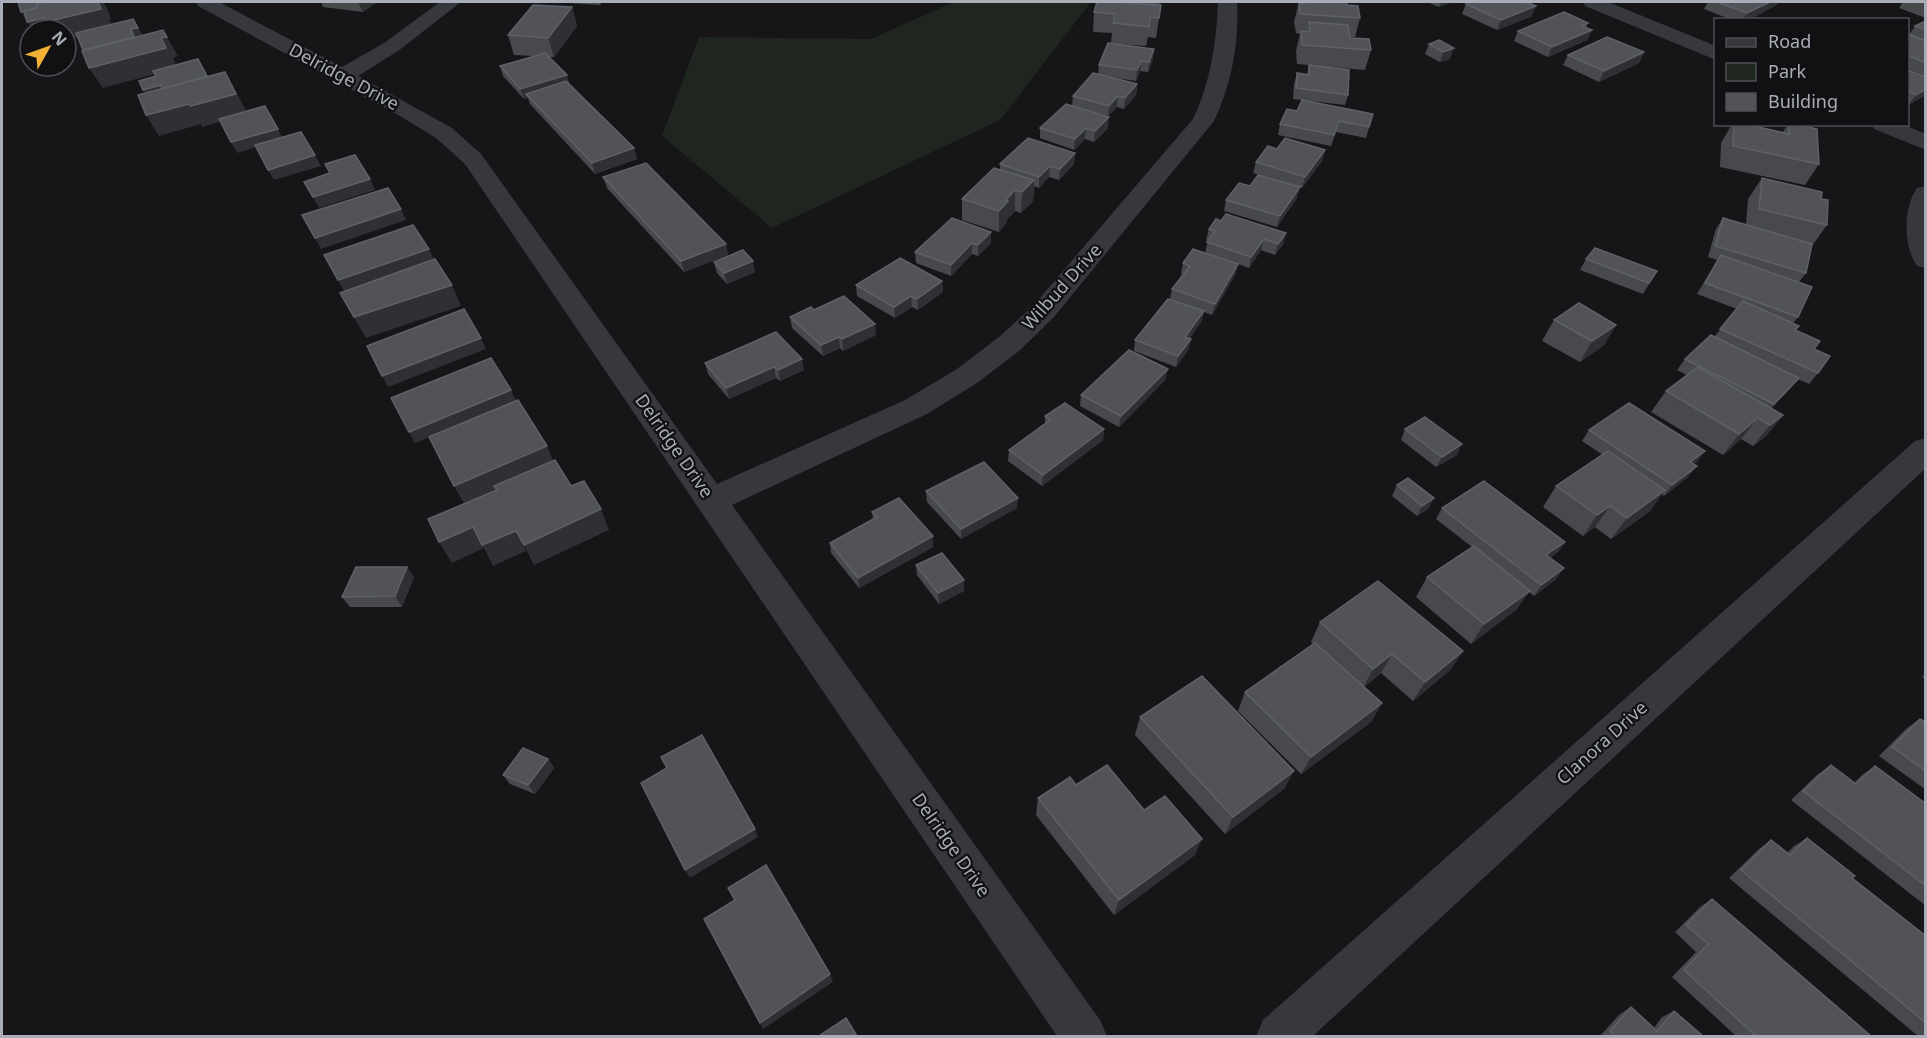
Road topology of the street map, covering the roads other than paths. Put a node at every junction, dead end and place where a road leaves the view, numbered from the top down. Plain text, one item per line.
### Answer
1 (205, 2) edge
2 (452, 2) edge
3 (1228, 2) edge
4 (1592, 2) edge
5 (1714, 53) edge
6 (343, 76) junction
7 (1887, 126) edge
8 (1926, 143) edge
9 (1926, 193) edge
10 (1926, 260) edge
11 (1926, 449) edge
12 (712, 500) junction
13 (1084, 1036) edge
14 (1279, 1036) edge

1 - 6 street, Delridge Drive
2 - 6 street
3 - 12 street, Wilbud Drive
4 - 5 street
6 - 12 street, Delridge Drive
7 - 8 street
9 - 10 street
11 - 14 street, Clanora Drive
12 - 13 street, Delridge Drive

